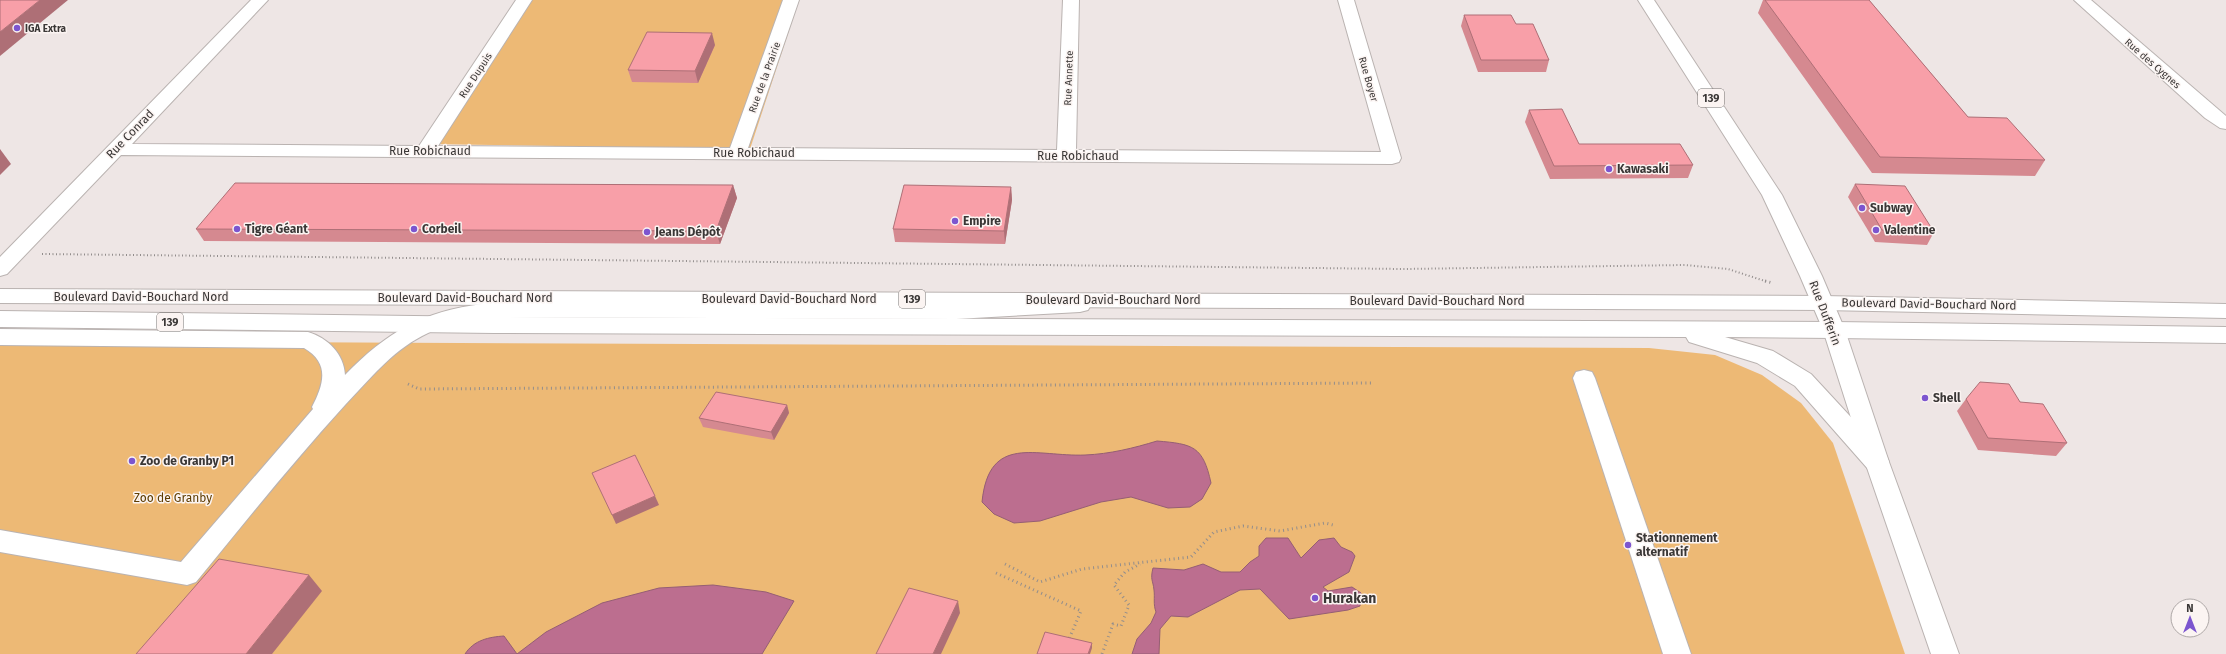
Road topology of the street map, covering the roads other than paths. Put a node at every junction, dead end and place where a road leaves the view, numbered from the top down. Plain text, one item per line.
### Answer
1 (260, 0) edge
2 (524, 0) edge
3 (791, 0) edge
4 (1070, 0) edge
5 (1346, 0) edge
6 (1646, 0) edge
7 (2082, 0) edge
8 (2226, 124) edge
9 (116, 148) junction
10 (425, 151) junction
11 (737, 153) junction
12 (1066, 156) junction
13 (1392, 158) joint
14 (0, 269) edge
15 (0, 296) edge
16 (1179, 300) junction
17 (1823, 303) junction
18 (2226, 311) edge
19 (0, 319) edge
20 (429, 324) junction
21 (1640, 328) junction
22 (1834, 330) junction
23 (2226, 336) edge
24 (0, 337) edge
25 (1584, 378) dead end
26 (316, 422) junction
27 (1877, 462) junction
28 (0, 541) edge
29 (1677, 654) edge
30 (1945, 654) edge

1 - 9 main road, Rue Conrad
2 - 10 main road, Rue Dupuis
3 - 11 main road, Rue de la Prairie
4 - 12 main road, Rue Annette
5 - 13 main road, Rue Boyer
6 - 17 main road, Rue Dufferin / 139
7 - 8 main road, Rue des Cygnes
9 - 10 main road, Rue Robichaud
9 - 14 main road, Rue Conrad
10 - 11 main road, Rue Robichaud
11 - 12 main road, Rue Robichaud
12 - 13 main road, Rue Robichaud
15 - 16 main road, Boulevard David-Bouchard Nord / 139
16 - 17 main road, Boulevard David-Bouchard Nord / 139
16 - 20 main road
17 - 18 main road, Boulevard David-Bouchard Nord
17 - 22 main road, Rue Dufferin / 139
19 - 20 main road, Boulevard David-Bouchard Nord / 139
20 - 21 main road, Boulevard David-Bouchard Nord / 139
20 - 26 main road
21 - 22 main road, Boulevard David-Bouchard Nord / 139
21 - 27 main road
22 - 23 main road, Boulevard David-Bouchard Nord
22 - 27 main road, Rue Dufferin
24 - 26 main road
25 - 29 main road
26 - 28 main road
27 - 30 main road, Rue Dufferin

